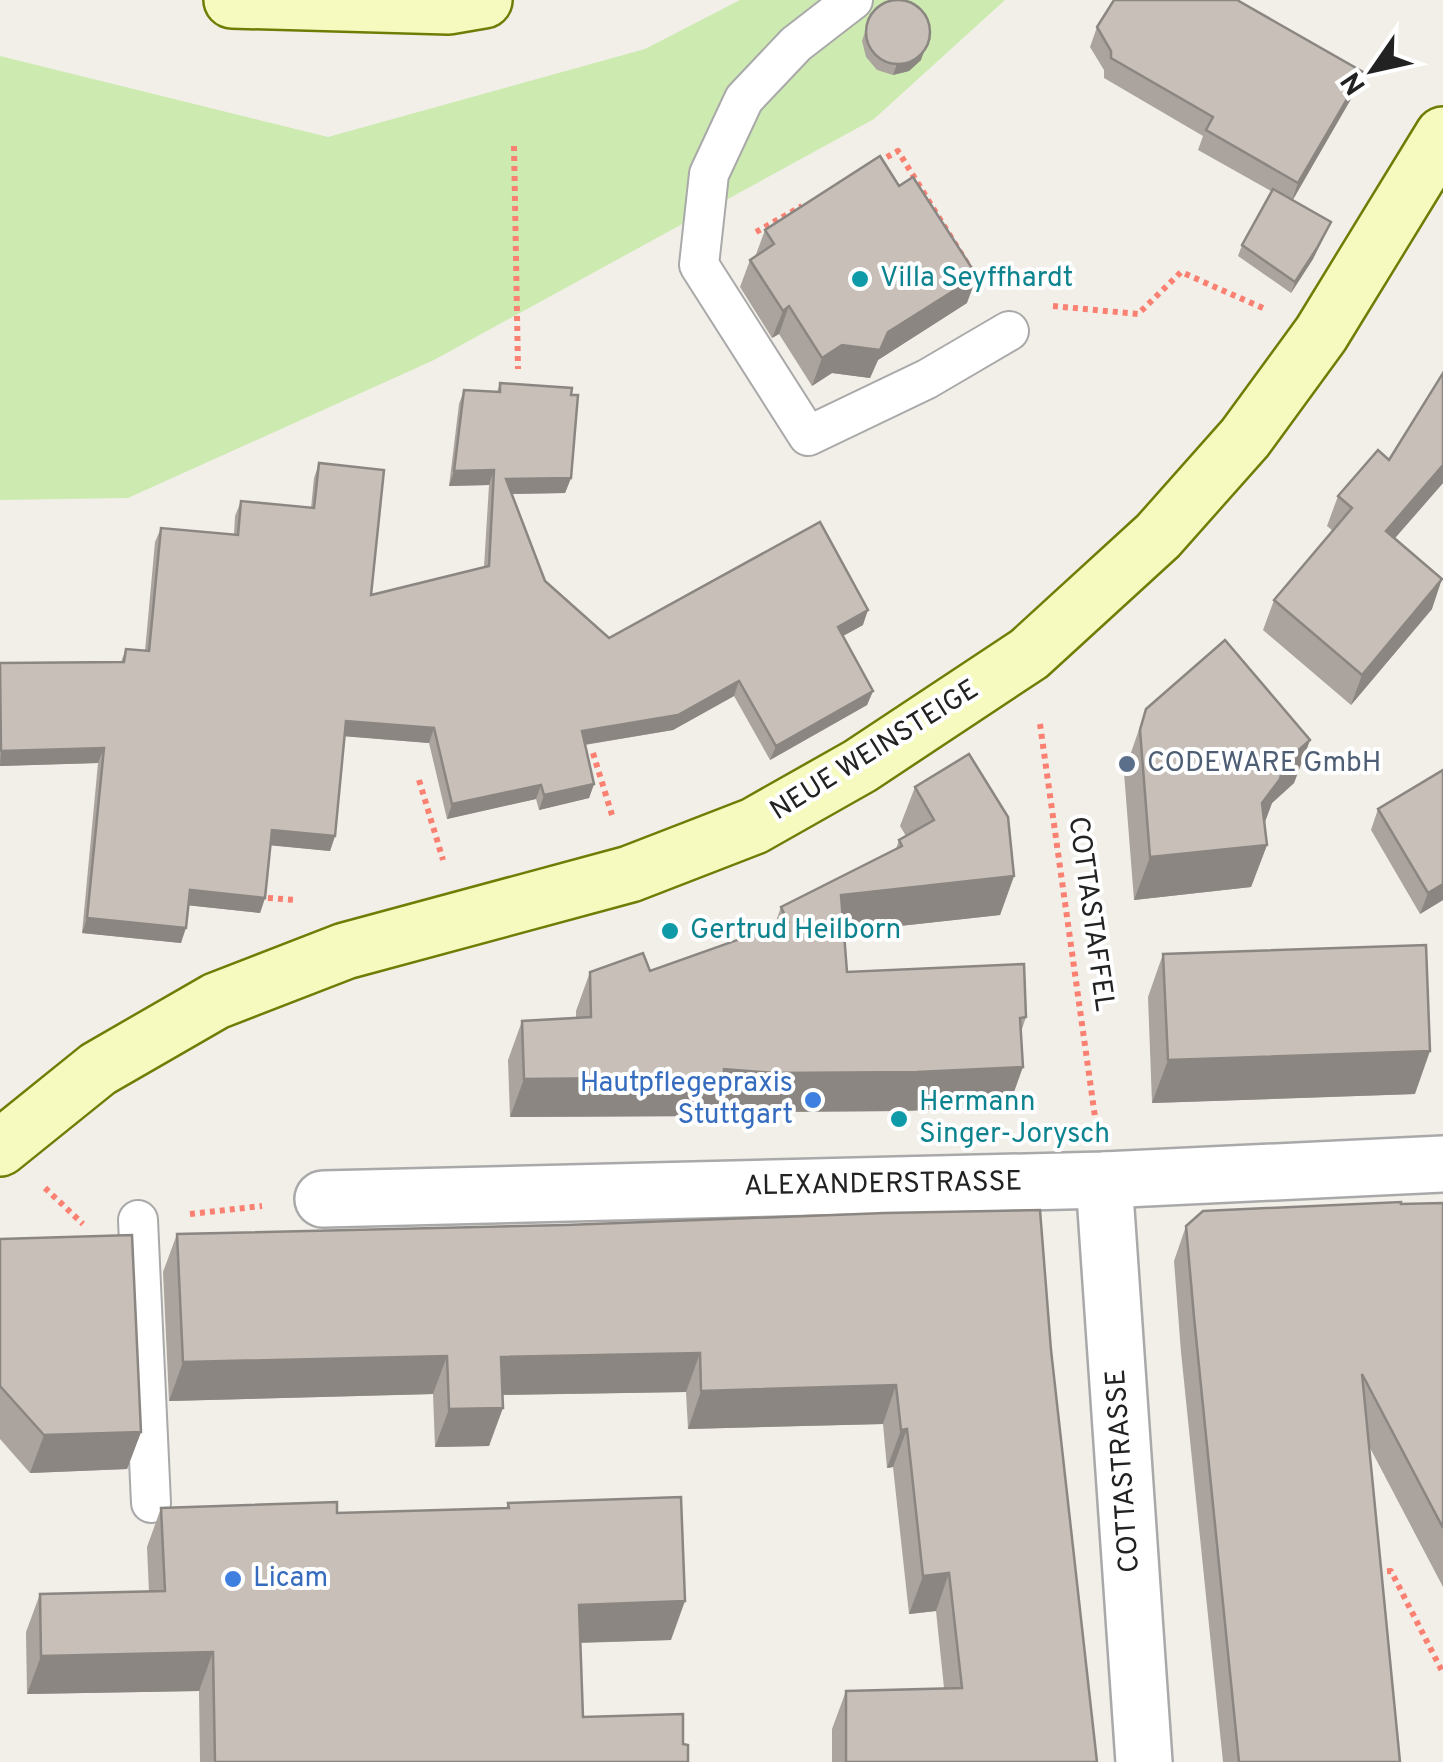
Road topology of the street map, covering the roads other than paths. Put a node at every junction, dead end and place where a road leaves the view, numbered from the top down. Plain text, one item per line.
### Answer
1 (232, 0) edge
2 (484, 0) edge
3 (853, 0) edge
4 (1443, 134) edge
5 (999, 316) road end
6 (0, 1148) edge
7 (1443, 1164) edge
8 (1104, 1180) junction
9 (322, 1199) dead end
10 (138, 1220) dead end
11 (151, 1503) dead end
12 (1144, 1762) edge

1 - 2 street
3 - 5 lane
4 - 6 street, NEUE WEINSTEIGE
7 - 8 street, ALEXANDERSTRASSE
8 - 9 street, ALEXANDERSTRASSE
8 - 12 street, COTTASTRASSE
10 - 11 lane

